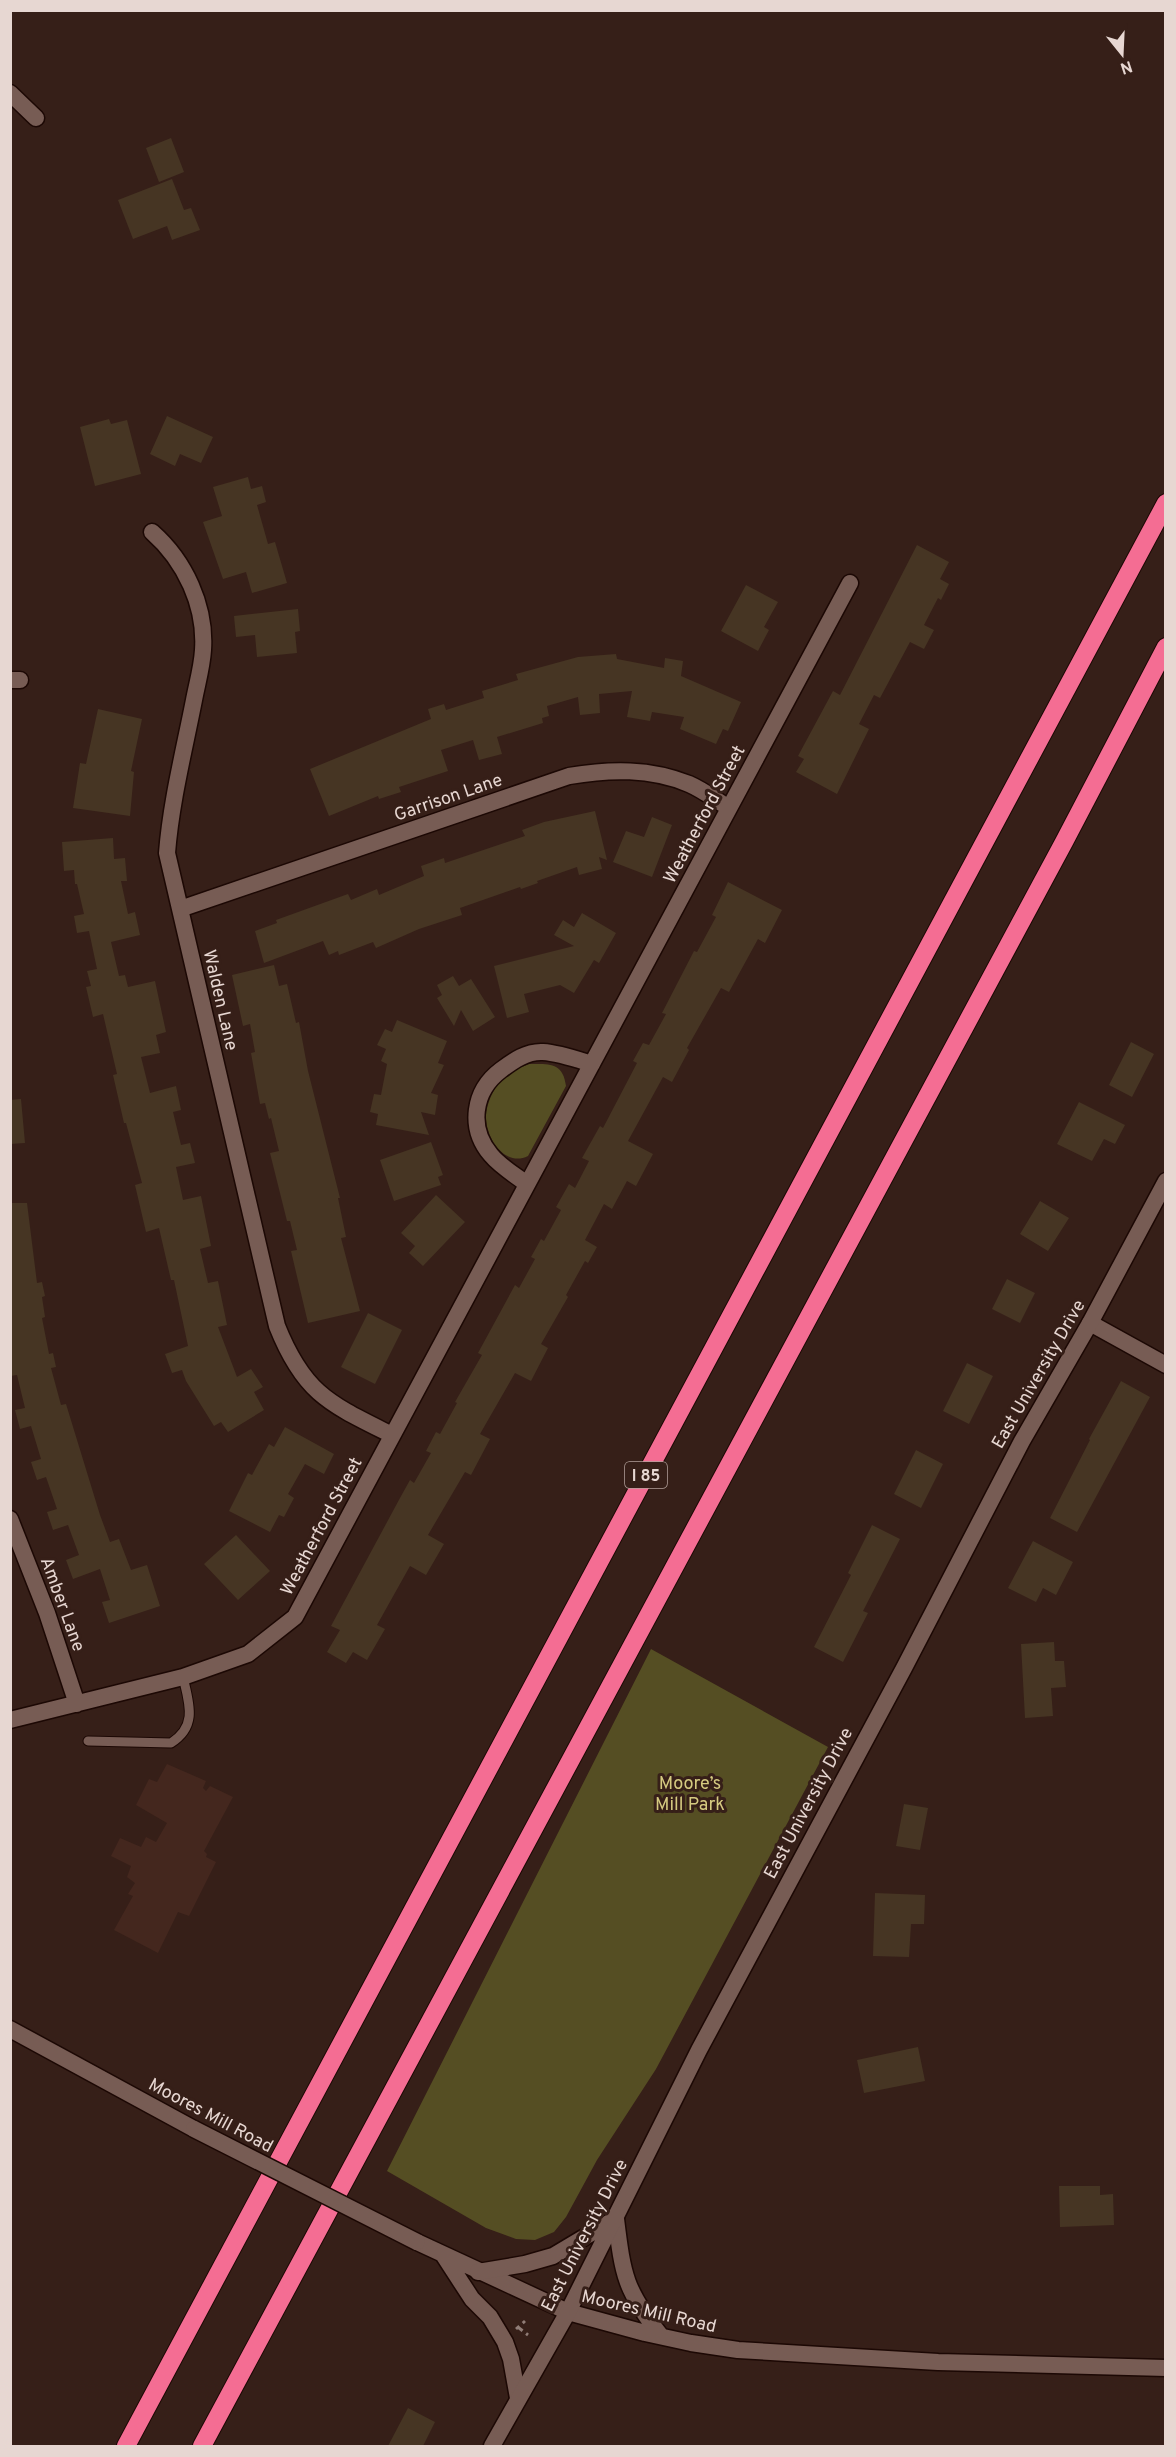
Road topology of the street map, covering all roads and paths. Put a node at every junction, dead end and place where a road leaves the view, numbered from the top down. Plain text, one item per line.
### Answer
1 (10, 93) edge
2 (36, 118) dead end
3 (1166, 503) edge
4 (152, 532) dead end
5 (850, 583) dead end
6 (1166, 647) edge
7 (729, 808) junction
8 (180, 909) junction
9 (592, 1064) junction
10 (1166, 1181) edge
11 (527, 1184) junction
12 (1090, 1323) junction
13 (1166, 1365) edge
14 (392, 1435) junction
15 (10, 1519) edge
16 (183, 1677) junction
17 (77, 1704) junction
18 (10, 1720) edge
19 (88, 1741) dead end
20 (10, 2029) edge
21 (616, 2219) junction
22 (444, 2255) junction
23 (478, 2272) junction
24 (568, 2312) junction
25 (525, 2321) dead end
26 (528, 2335) dead end
27 (661, 2336) junction
28 (1166, 2368) edge
29 (518, 2398) junction
30 (126, 2446) edge
31 (202, 2446) edge
32 (492, 2446) edge

1 - 2 street
3 - 30 highway, I 85
4 - 8 street, Walden Lane
5 - 7 street, Weatherford Street
6 - 31 highway
7 - 8 street, Garrison Lane
7 - 9 street, Weatherford Street
8 - 14 street, Walden Lane
9 - 11 street, Weatherford Street
9 - 11 street
10 - 12 street, East University Drive
11 - 14 street, Weatherford Street
12 - 13 street
12 - 21 street, East University Drive
14 - 16 street, Weatherford Street
15 - 17 street, Amber Lane
16 - 17 street, Weatherford Street
16 - 19 lane
17 - 18 street, Weatherford Street
20 - 22 street, Moores Mill Road, bridge
21 - 23 street
21 - 24 street, East University Drive
21 - 27 street
22 - 23 street, Moores Mill Road
22 - 29 street
23 - 24 street, Moores Mill Road
24 - 27 street, Moores Mill Road
24 - 29 street, East University Drive
25 - 26 path
27 - 28 street, Moores Mill Road
29 - 32 street, East University Drive

